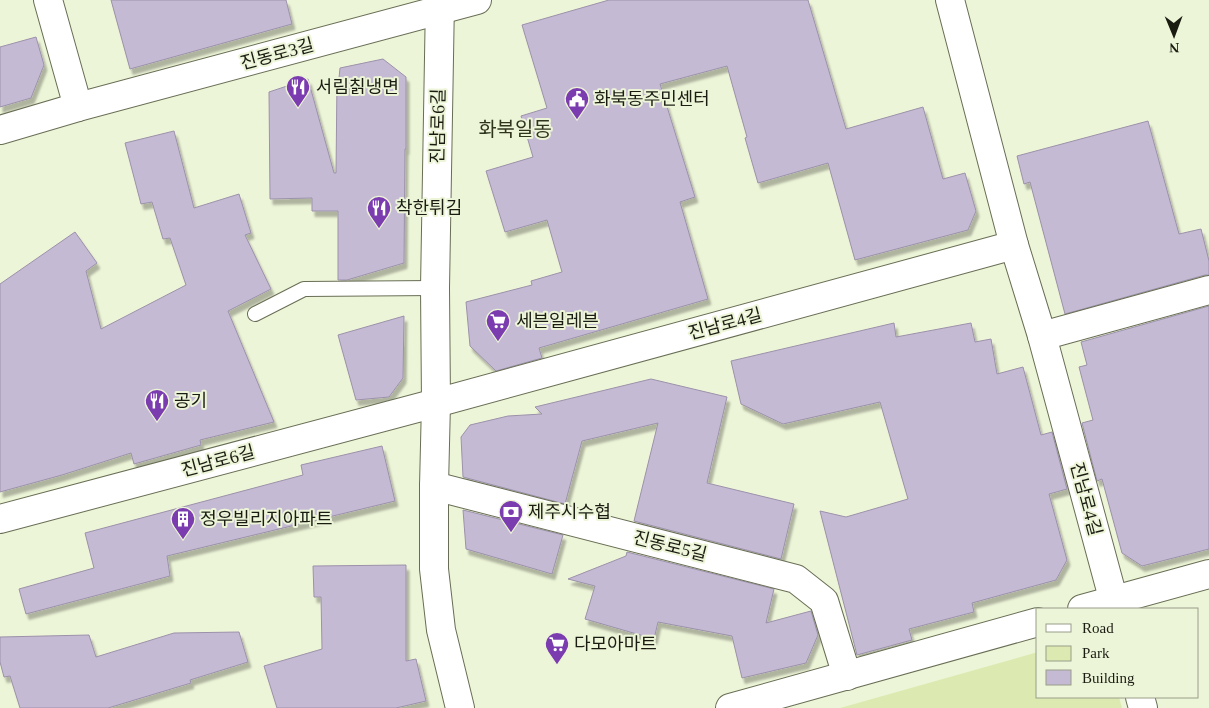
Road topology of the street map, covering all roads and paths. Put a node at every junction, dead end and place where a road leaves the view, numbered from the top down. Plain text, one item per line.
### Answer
1 (48, 0) edge
2 (477, 0) edge
3 (950, 0) edge
4 (440, 5) edge
5 (78, 107) junction
6 (0, 130) edge
7 (1014, 245) junction
8 (435, 288) junction
9 (1209, 290) edge
10 (255, 314) dead end
11 (1042, 336) junction
12 (436, 403) junction
13 (434, 486) junction
14 (0, 519) edge
15 (1209, 574) edge
16 (1115, 605) edge
17 (1090, 608) edge
18 (1036, 623) edge
19 (847, 676) junction
20 (460, 708) edge
21 (730, 708) edge

1 - 5 street
2 - 4 street, 진동로3길
3 - 7 street, 진남로4길
4 - 5 street, 진동로3길
4 - 8 street, 진남로6길
5 - 6 street, 진동로3길
7 - 11 street, 진남로4길
7 - 12 street, 진남로4길
8 - 10 lane
8 - 12 street, 진남로6길
9 - 11 street
11 - 16 street, 진남로4길
12 - 13 street, 진남로6길
12 - 14 street, 진남로6길
13 - 19 street, 진동로5길
13 - 20 street, 진남로6길
15 - 16 street
16 - 17 street
18 - 19 street
19 - 21 street

